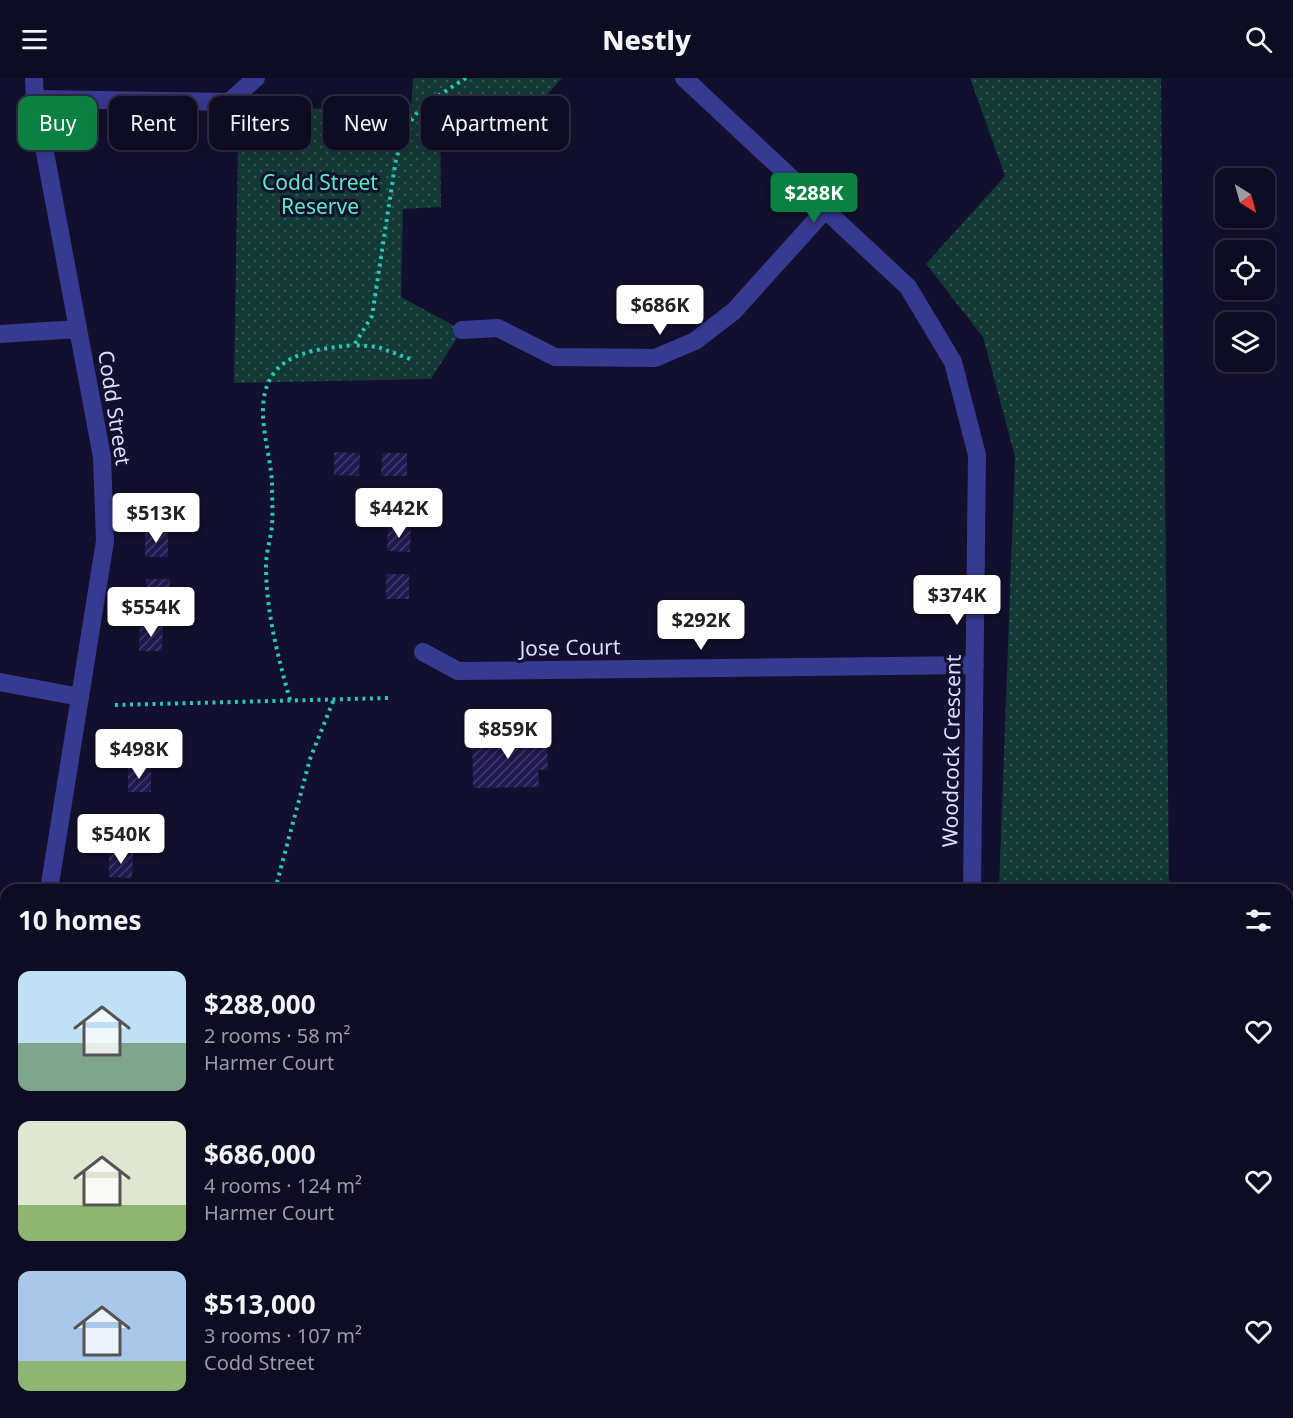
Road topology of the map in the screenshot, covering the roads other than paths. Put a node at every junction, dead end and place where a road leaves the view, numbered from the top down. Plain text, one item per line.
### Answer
1 (34, 78) edge
2 (256, 78) edge
3 (695, 82) edge
4 (35, 96) edge
5 (97, 100) edge
6 (45, 150) edge
7 (825, 210) junction
8 (78, 329) junction
9 (462, 330) dead end
10 (0, 333) edge
11 (423, 652) dead end
12 (975, 665) junction
13 (0, 682) edge
14 (80, 698) junction
15 (50, 884) edge
16 (972, 884) edge

1 - 4 street, Codd Street
2 - 5 street
3 - 7 street, Woodcock Crescent
6 - 8 street, Codd Street
7 - 9 street
7 - 12 street, Woodcock Crescent
8 - 10 street
8 - 14 street, Codd Street
11 - 12 street, Jose Court
12 - 16 street, Woodcock Crescent
13 - 14 street
14 - 15 street, Codd Street

